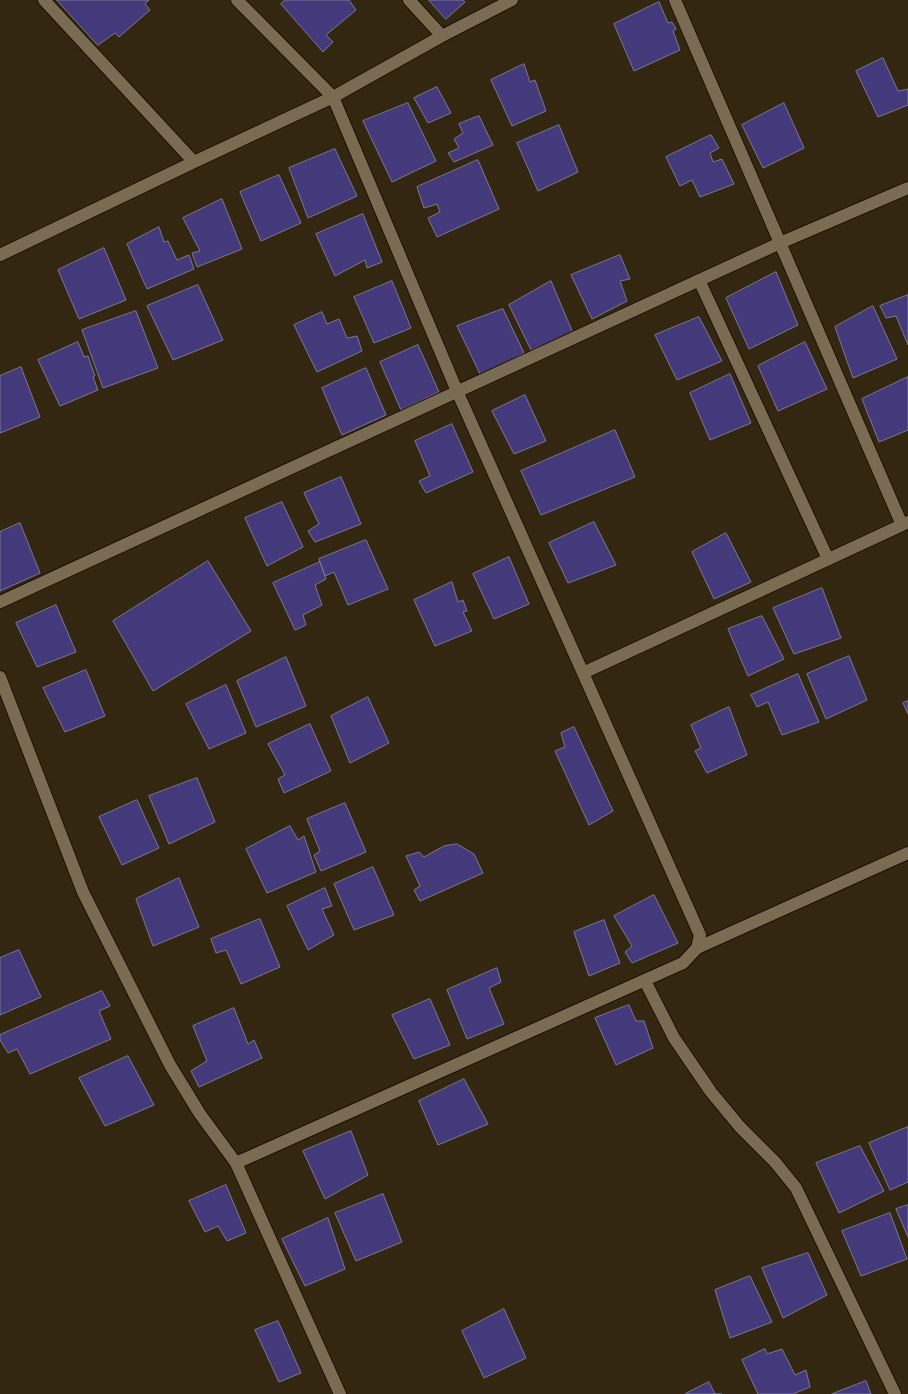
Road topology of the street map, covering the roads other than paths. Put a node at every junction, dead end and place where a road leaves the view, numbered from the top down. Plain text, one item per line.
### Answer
1 (44, 0) edge
2 (237, 0) edge
3 (409, 0) edge
4 (512, 0) edge
5 (675, 0) edge
6 (442, 36) junction
7 (332, 98) junction
8 (194, 162) junction
9 (908, 188) edge
10 (780, 243) junction
11 (0, 255) edge
12 (699, 280) junction
13 (457, 391) junction
14 (905, 524) edge
15 (828, 559) junction
16 (0, 602) edge
17 (583, 673) junction
18 (0, 677) edge
19 (908, 853) edge
20 (697, 948) junction
21 (645, 981) junction
22 (236, 1163) junction
23 (340, 1394) edge
24 (895, 1394) edge

1 - 8 street
2 - 7 street
3 - 6 street
4 - 6 street
5 - 10 street
6 - 7 street
7 - 8 street
7 - 13 street
8 - 11 street
9 - 10 street
10 - 12 street
10 - 14 street
12 - 13 street
12 - 15 street
13 - 16 street
13 - 17 street
14 - 15 street
15 - 17 street
17 - 20 street
18 - 22 street
19 - 20 street
20 - 21 street
21 - 22 street
21 - 24 street
22 - 23 street

